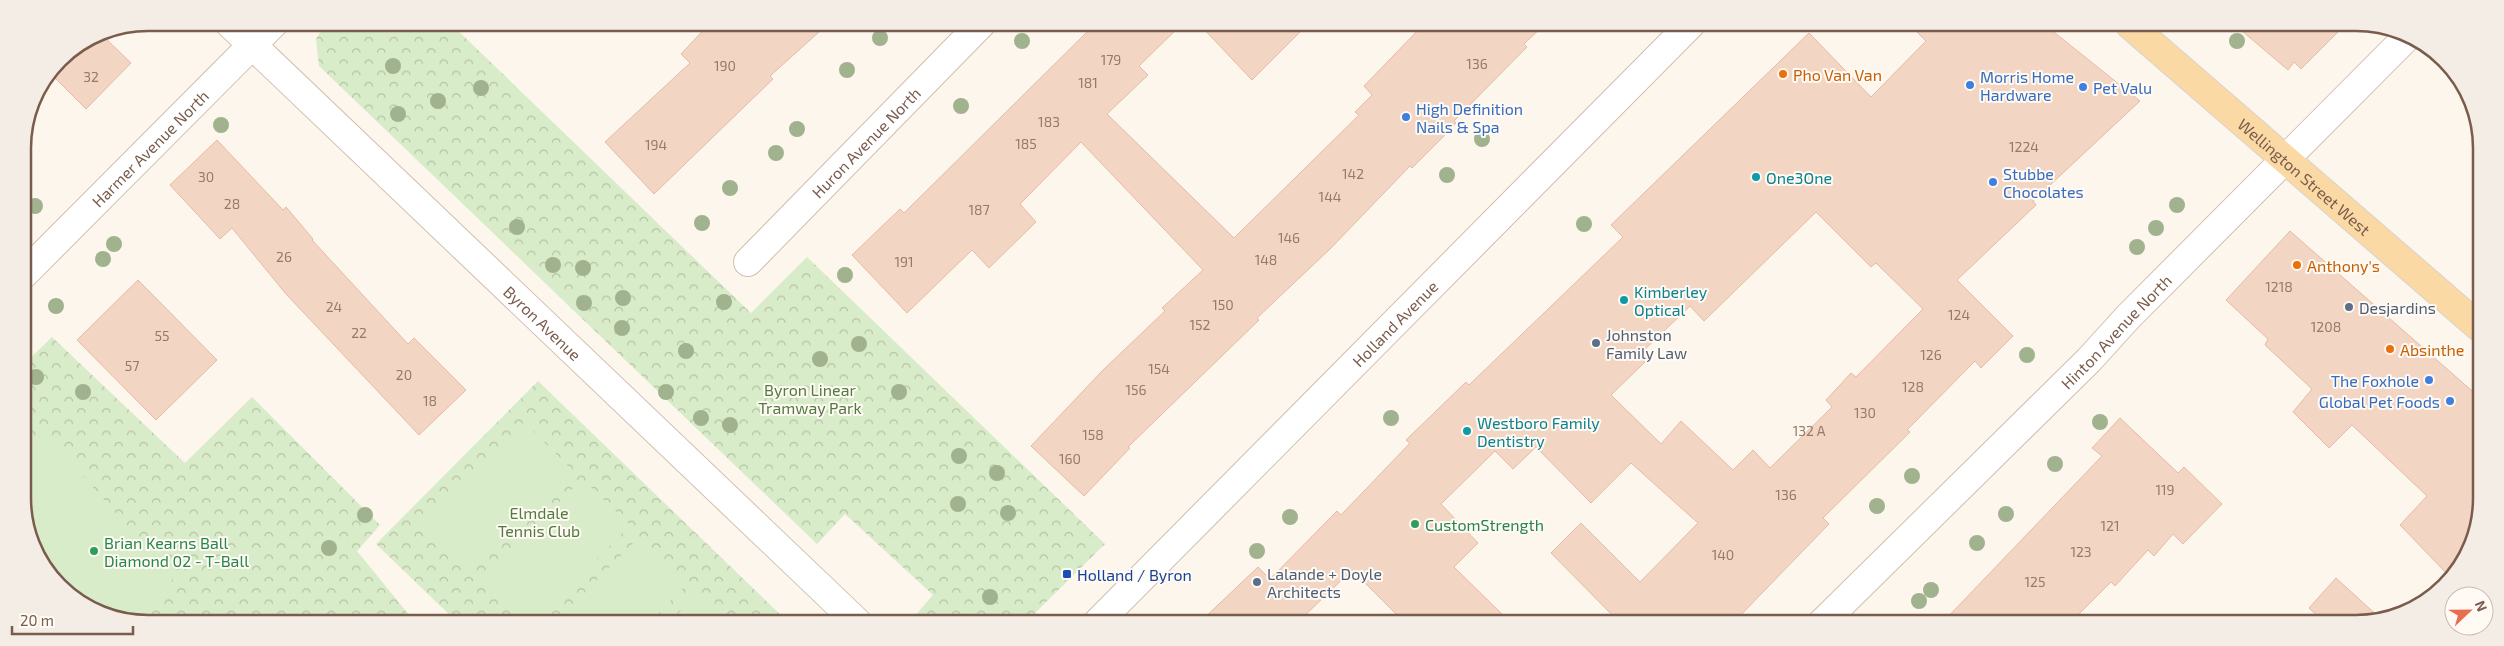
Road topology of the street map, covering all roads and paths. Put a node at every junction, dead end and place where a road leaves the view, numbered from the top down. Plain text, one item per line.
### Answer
1 (237, 31) edge
2 (266, 31) edge
3 (974, 31) edge
4 (1684, 31) edge
5 (2137, 31) edge
6 (2403, 41) edge
7 (252, 45) junction
8 (2285, 159) junction
9 (748, 262) dead end
10 (31, 267) edge
11 (2473, 323) edge
12 (850, 615) edge
13 (1105, 615) edge
14 (1830, 615) edge

1 - 7 street, Byron Avenue
2 - 7 street, Harmer Avenue North
3 - 9 street, Huron Avenue North
4 - 13 street, Holland Avenue
5 - 8 main road, Wellington Street West
6 - 8 street, Hinton Avenue North
7 - 10 street, Harmer Avenue North
7 - 12 street, Byron Avenue
8 - 11 main road, Wellington Street West
8 - 14 street, Hinton Avenue North

